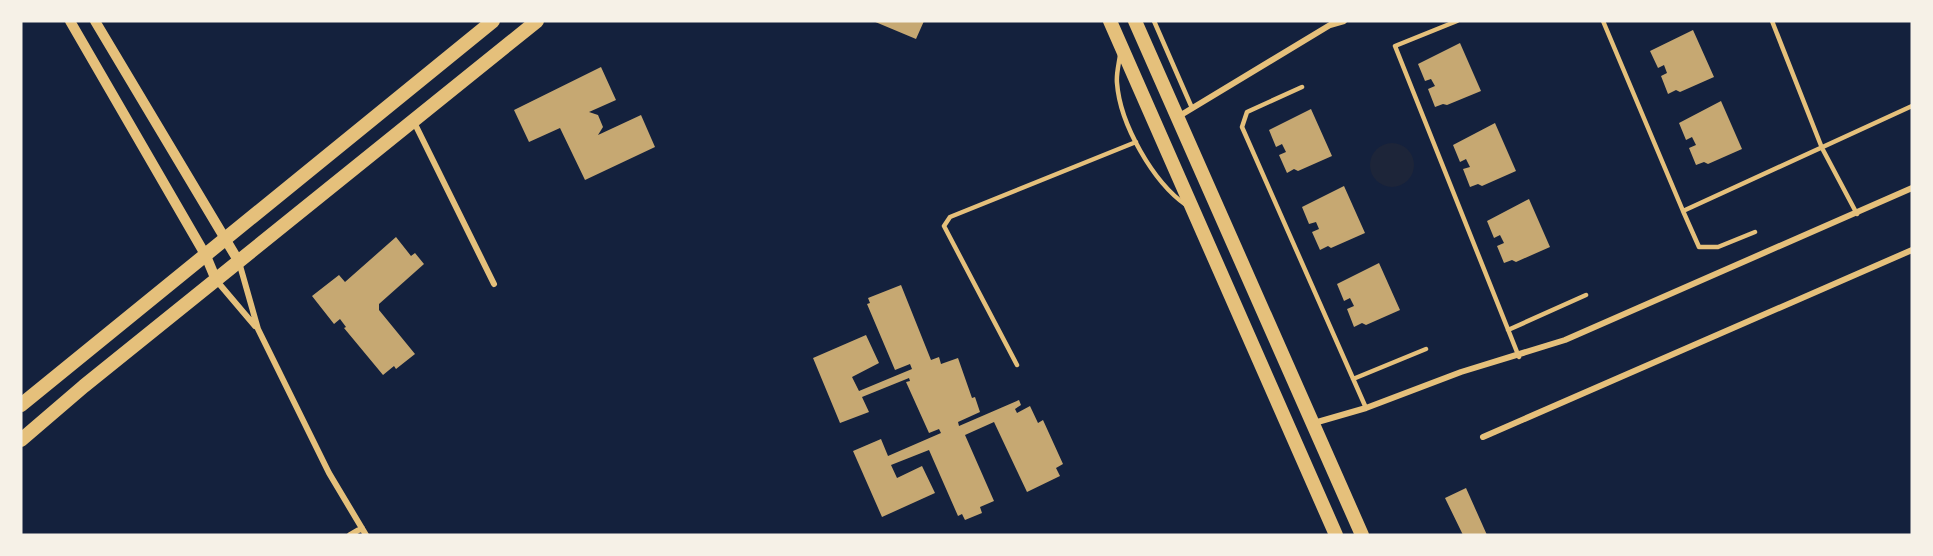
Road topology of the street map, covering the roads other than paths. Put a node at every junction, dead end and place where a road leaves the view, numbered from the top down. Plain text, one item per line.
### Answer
1 (70, 21) edge
2 (95, 21) edge
3 (493, 21) edge
4 (537, 21) edge
5 (1110, 21) edge
6 (1135, 21) edge
7 (1154, 21) edge
8 (1344, 21) edge
9 (1457, 21) edge
10 (1603, 21) edge
11 (1772, 21) edge
12 (1121, 46) junction
13 (1302, 87) dead end
14 (1912, 106) edge
15 (1192, 108) junction
16 (1176, 118) junction
17 (413, 120) junction
18 (1136, 142) junction
19 (1822, 148) junction
20 (1912, 188) edge
21 (1194, 210) junction
22 (1683, 211) junction
23 (1857, 214) junction
24 (1755, 232) dead end
25 (225, 241) junction
26 (1912, 250) edge
27 (206, 256) junction
28 (239, 262) junction
29 (216, 280) junction
30 (494, 284) dead end
31 (1586, 295) dead end
32 (258, 329) junction
33 (1508, 330) junction
34 (1426, 349) dead end
35 (1519, 357) junction
36 (1017, 365) dead end
37 (1353, 380) junction
38 (21, 405) edge
39 (1366, 408) junction
40 (1313, 423) junction
41 (1483, 437) dead end
42 (21, 440) edge
43 (362, 528) junction
44 (350, 535) edge
45 (366, 535) edge
46 (1336, 535) edge
47 (1362, 535) edge

1 - 27 street
2 - 25 street
3 - 25 main road
4 - 17 main road
5 - 12 main road
6 - 16 main road
7 - 15 lane
8 - 15 street
9 - 33 lane
10 - 22 lane
11 - 19 lane
12 - 18 lane
12 - 21 main road
13 - 37 lane
14 - 19 lane
15 - 16 street
16 - 40 main road
17 - 28 main road
17 - 30 street
18 - 21 lane
18 - 36 lane
19 - 22 lane
19 - 23 lane
20 - 23 street
21 - 46 main road
22 - 24 lane
23 - 35 street
25 - 27 main road
25 - 28 street
26 - 41 street
27 - 29 street
27 - 38 main road
28 - 29 main road
28 - 32 street
29 - 32 street
29 - 42 main road
31 - 33 lane
32 - 43 street
33 - 35 lane
34 - 37 lane
35 - 39 street
37 - 39 lane
39 - 40 street
40 - 47 main road
43 - 44 street
43 - 45 street

